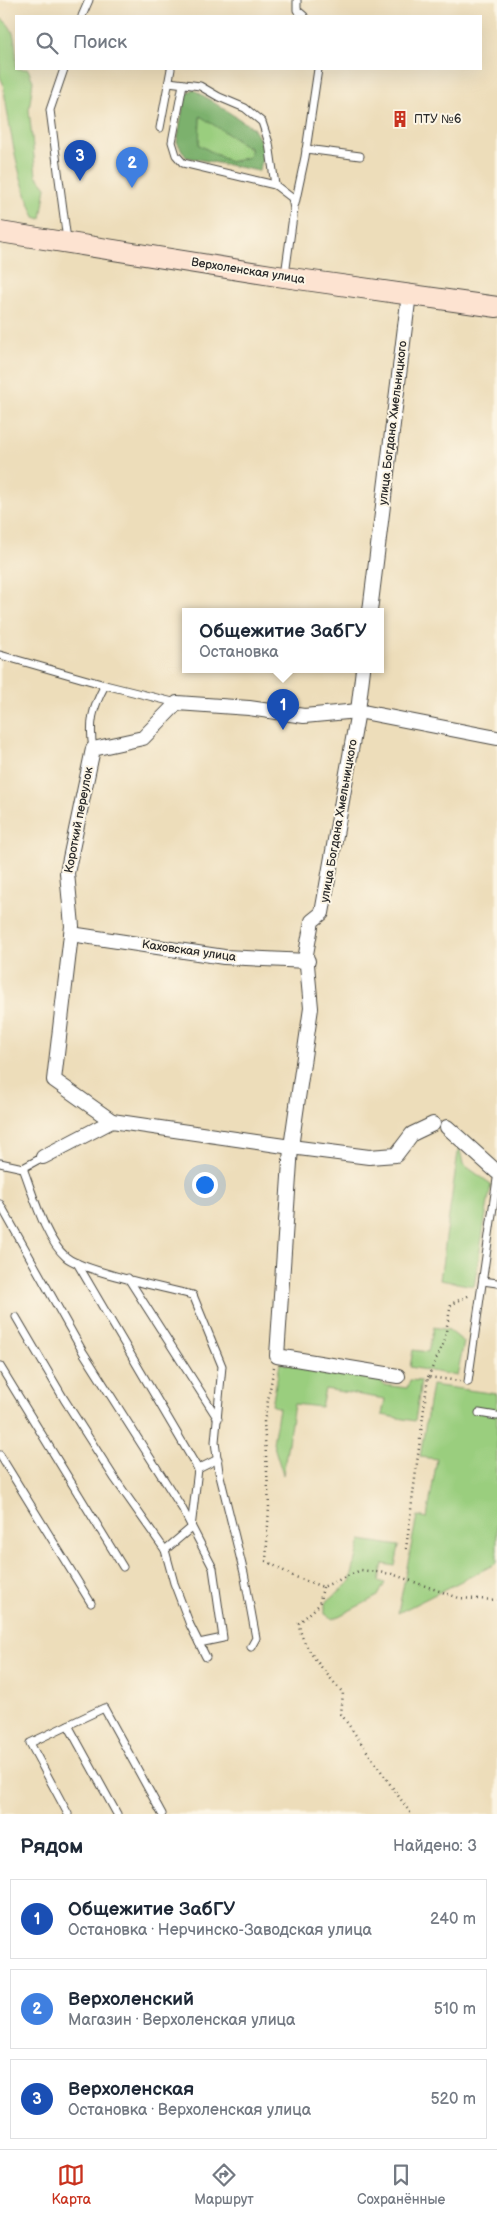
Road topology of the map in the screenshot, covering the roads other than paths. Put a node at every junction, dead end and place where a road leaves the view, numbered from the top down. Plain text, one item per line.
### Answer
1 (89, 0) edge
2 (297, 0) edge
3 (82, 15) edge
4 (303, 15) edge
5 (64, 70) edge
6 (171, 70) edge
7 (318, 70) edge
8 (168, 82) junction
9 (183, 84) junction
10 (160, 128) dead end
11 (306, 148) junction
12 (360, 156) dead end
13 (275, 185) junction
14 (294, 209) junction
15 (0, 232) edge
16 (68, 244) junction
17 (284, 277) junction
18 (409, 294) junction
19 (497, 307) edge
20 (370, 608) edge
21 (0, 655) edge
22 (363, 673) edge
23 (105, 685) junction
24 (177, 703) junction
25 (358, 710) junction
26 (497, 738) edge
27 (93, 749) junction
28 (71, 934) junction
29 (308, 961) junction
30 (112, 1121) junction
31 (291, 1147) junction
32 (43, 1157) joint
33 (0, 1163) edge
34 (24, 1168) junction
35 (497, 1172) edge
36 (497, 1179) edge
37 (0, 1204) edge
38 (77, 1263) junction
39 (128, 1278) junction
40 (483, 1281) junction
41 (497, 1283) edge
42 (16, 1317) dead end
43 (0, 1366) edge
44 (398, 1376) dead end
45 (468, 1382) road end
46 (479, 1413) dead end
47 (497, 1416) edge
48 (218, 1420) junction
49 (0, 1455) edge
50 (218, 1459) junction
51 (198, 1469) junction
52 (191, 1528) junction
53 (164, 1550) junction
54 (123, 1567) dead end
55 (90, 1603) dead end
56 (199, 1643) junction
57 (251, 1646) dead end
58 (206, 1657) dead end
59 (68, 1725) junction
60 (68, 1814) edge
61 (117, 1814) edge
62 (162, 1814) edge

1 - 3 lane
2 - 4 lane
5 - 16 lane
6 - 8 lane
7 - 11 lane
8 - 9 lane
8 - 10 lane
9 - 13 lane
9 - 13 lane
11 - 12 lane
11 - 14 lane
13 - 14 lane
14 - 17 lane
15 - 16 main road, Верхоленская улица
16 - 17 main road, Верхоленская улица
17 - 18 main road, Верхоленская улица
18 - 19 main road, Верхоленская улица
18 - 20 street, улица Богдана Хмельницкого
21 - 23 lane
22 - 25 street, улица Богдана Хмельницкого
23 - 24 lane
23 - 27 lane
24 - 25 street
24 - 27 street, Короткий переулок
25 - 26 street
25 - 29 street, улица Богдана Хмельницкого
27 - 28 street, Короткий переулок
28 - 29 street, Каховская улица
28 - 30 street, Короткий переулок
29 - 31 street, улица Богдана Хмельницкого
30 - 31 street
30 - 32 street
31 - 35 street
31 - 44 street, улица Богдана Хмельницкого
32 - 34 lane
33 - 34 lane
34 - 38 lane
36 - 40 lane
37 - 52 lane
38 - 39 lane
38 - 51 lane
39 - 48 lane
39 - 48 lane
40 - 41 lane
40 - 45 lane
42 - 53 lane
43 - 54 lane
46 - 47 lane
48 - 50 lane
49 - 55 lane
50 - 51 lane
50 - 57 lane
51 - 52 lane
52 - 53 lane
52 - 56 lane
53 - 56 lane
56 - 58 lane
59 - 60 lane
59 - 61 lane
59 - 62 lane

